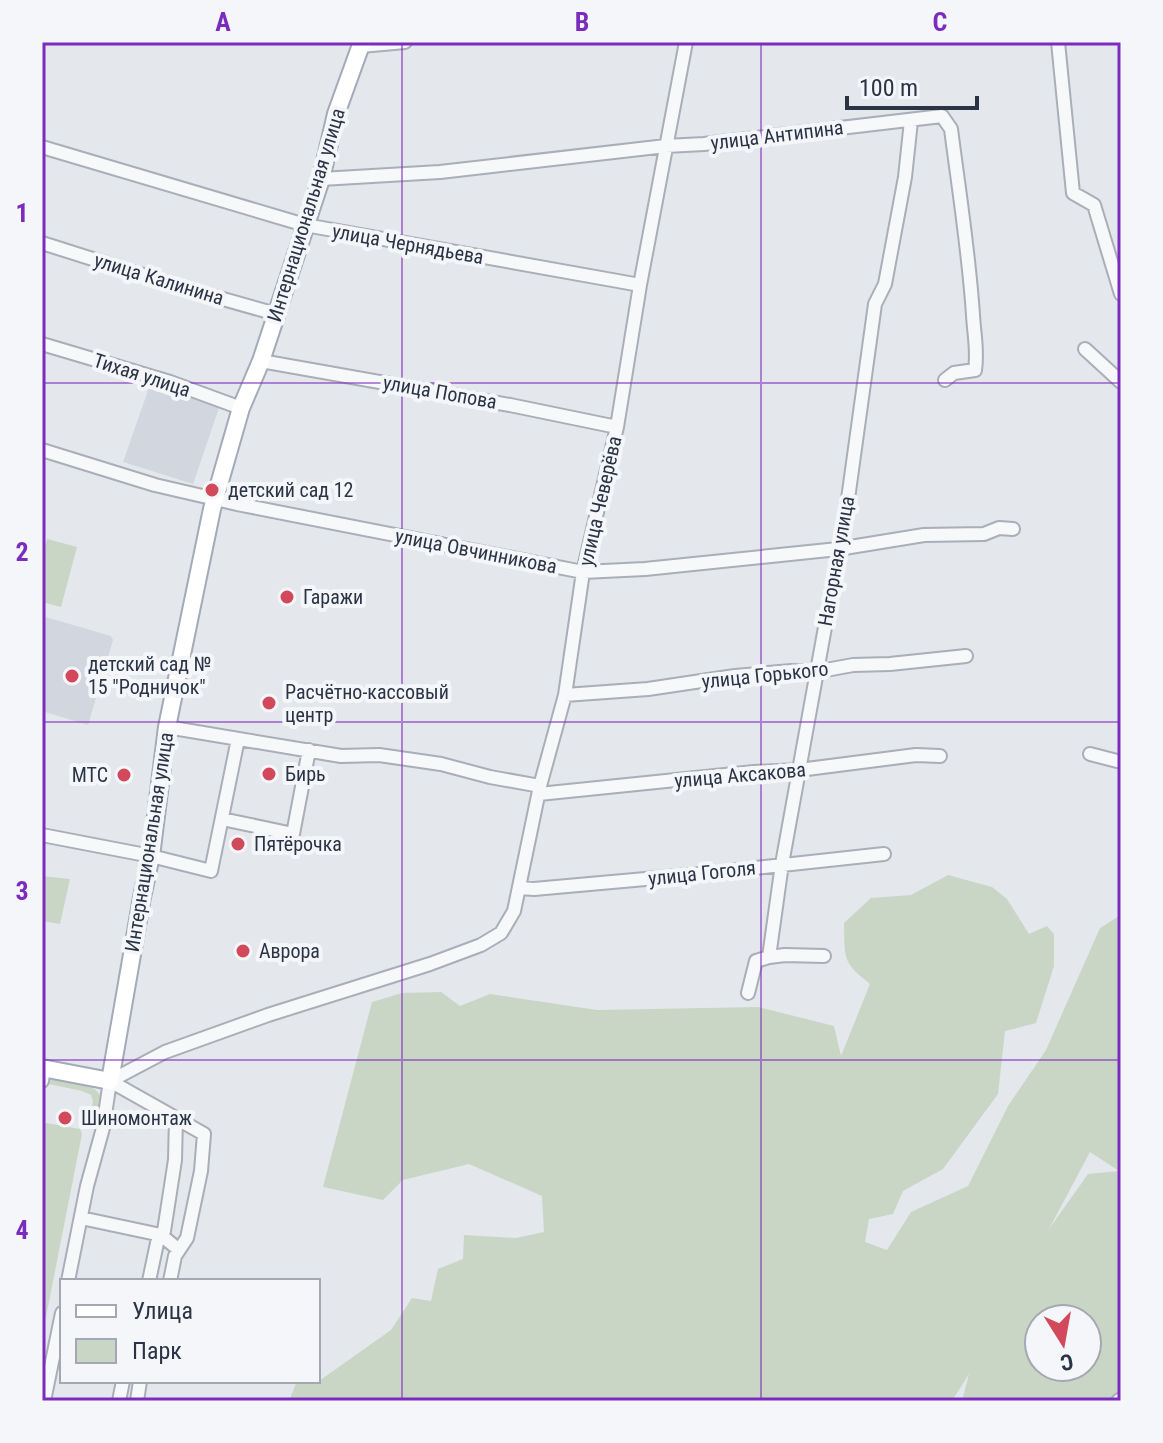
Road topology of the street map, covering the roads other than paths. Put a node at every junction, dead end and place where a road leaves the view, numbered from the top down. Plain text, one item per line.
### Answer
1 (405, 42) edge
2 (686, 42) edge
3 (1058, 42) edge
4 (361, 44) edge
5 (911, 121) junction
6 (666, 146) junction
7 (42, 147) edge
8 (321, 179) junction
9 (305, 225) junction
10 (42, 243) edge
11 (640, 285) junction
12 (1121, 294) edge
13 (276, 314) junction
14 (42, 344) edge
15 (1085, 349) dead end
16 (261, 361) junction
17 (945, 380) dead end
18 (1121, 382) edge
19 (241, 408) junction
20 (617, 427) junction
21 (42, 450) edge
22 (215, 499) junction
23 (1013, 529) dead end
24 (838, 549) junction
25 (583, 572) junction
26 (966, 656) dead end
27 (815, 672) junction
28 (565, 695) junction
29 (167, 727) junction
30 (238, 739) junction
31 (309, 750) junction
32 (1090, 754) dead end
33 (940, 756) dead end
34 (1121, 762) edge
35 (799, 770) junction
36 (540, 790) junction
37 (222, 819) junction
38 (42, 835) edge
39 (884, 854) dead end
40 (151, 856) junction
41 (782, 864) junction
42 (519, 888) junction
43 (824, 956) dead end
44 (769, 957) junction
45 (748, 993) dead end
46 (43, 1073) edge
47 (110, 1081) junction
48 (176, 1118) junction
49 (81, 1218) junction
50 (161, 1235) junction
51 (179, 1250) junction
52 (68, 1279) edge
53 (149, 1279) edge
54 (170, 1279) edge
55 (60, 1323) edge
56 (44, 1401) edge

1 - 4 street
2 - 6 street, улица Чеверёва
3 - 12 street
4 - 8 main road, Интернациональная улица
5 - 6 street, улица Антипина
5 - 17 street, улица Антипина
5 - 24 street, Нагорная улица
6 - 8 street, улица Антипина
6 - 11 street, улица Чеверёва
7 - 9 street, улица Чернядьева
8 - 9 main road, Интернациональная улица
9 - 11 street, улица Чернядьева
9 - 13 main road, Интернациональная улица
10 - 13 street, улица Калинина
11 - 20 street, улица Чеверёва
13 - 16 main road, Интернациональная улица
14 - 19 street, Тихая улица
15 - 18 street
16 - 19 main road, Интернациональная улица
16 - 20 street, улица Попова
19 - 22 main road, Интернациональная улица
20 - 25 street, улица Чеверёва
21 - 22 street, улица Овчинникова
22 - 25 street, улица Овчинникова
22 - 29 main road, Интернациональная улица
23 - 24 street, улица Овчинникова
24 - 25 street, улица Овчинникова
24 - 27 street, Нагорная улица
25 - 28 street, улица Чеверёва
26 - 27 street, улица Горького
27 - 28 street, улица Горького
27 - 35 street, Нагорная улица
28 - 36 street, улица Чеверёва
29 - 30 street, улица Аксакова
29 - 40 main road, Интернациональная улица
30 - 31 street, улица Аксакова
30 - 37 street
31 - 36 street, улица Аксакова
31 - 37 street
32 - 34 street
33 - 35 street, улица Аксакова
35 - 36 street, улица Аксакова
35 - 41 street, Нагорная улица
36 - 42 street, улица Чеверёва
37 - 40 street
38 - 40 street
39 - 41 street, улица Гоголя
40 - 47 main road, Интернациональная улица
41 - 42 street, улица Гоголя
41 - 44 street, Нагорная улица
42 - 47 street, улица Чеверёва
43 - 44 street
44 - 45 street, Нагорная улица
46 - 47 main road
47 - 48 street
47 - 49 street, Интернациональная улица
48 - 50 street
48 - 51 street
49 - 50 street
49 - 52 street, Интернациональная улица
50 - 51 street
50 - 53 street
51 - 54 street
55 - 56 street

